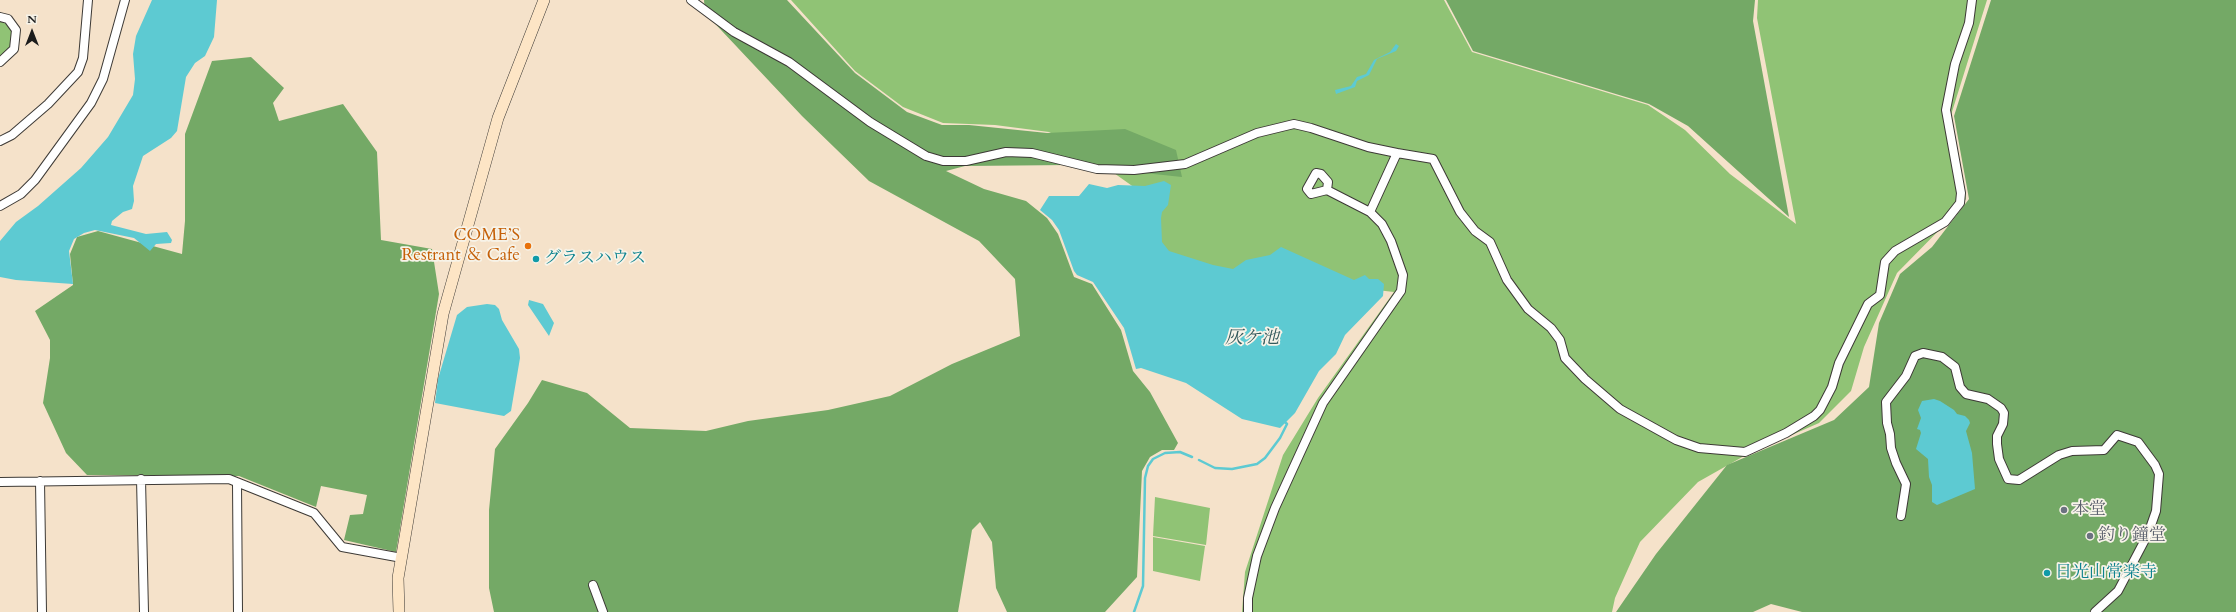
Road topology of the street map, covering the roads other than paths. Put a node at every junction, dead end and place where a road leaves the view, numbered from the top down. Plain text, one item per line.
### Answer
1 (88, 0) edge
2 (125, 0) edge
3 (552, 0) edge
4 (691, 0) edge
5 (1972, 0) edge
6 (543, 4) edge
7 (0, 17) edge
8 (0, 62) edge
9 (0, 141) edge
10 (1397, 153) junction
11 (1327, 190) dead end
12 (0, 206) edge
13 (1370, 212) junction
14 (141, 479) junction
15 (40, 481) junction
16 (0, 482) edge
17 (237, 483) junction
18 (1901, 516) dead end
19 (402, 558) junction
20 (593, 586) dead end
21 (42, 612) edge
22 (144, 612) edge
23 (238, 612) edge
24 (399, 612) edge
25 (603, 612) edge
26 (1248, 612) edge
27 (2095, 612) edge

1 - 9 street
2 - 12 street
3 - 6 street
4 - 10 street
5 - 10 street
6 - 19 street
7 - 8 street
10 - 13 street
11 - 13 street
13 - 26 street
14 - 15 street
14 - 17 street
14 - 22 street
15 - 16 street
15 - 21 street
17 - 19 street
17 - 23 street
18 - 27 street
19 - 24 street
20 - 25 street

